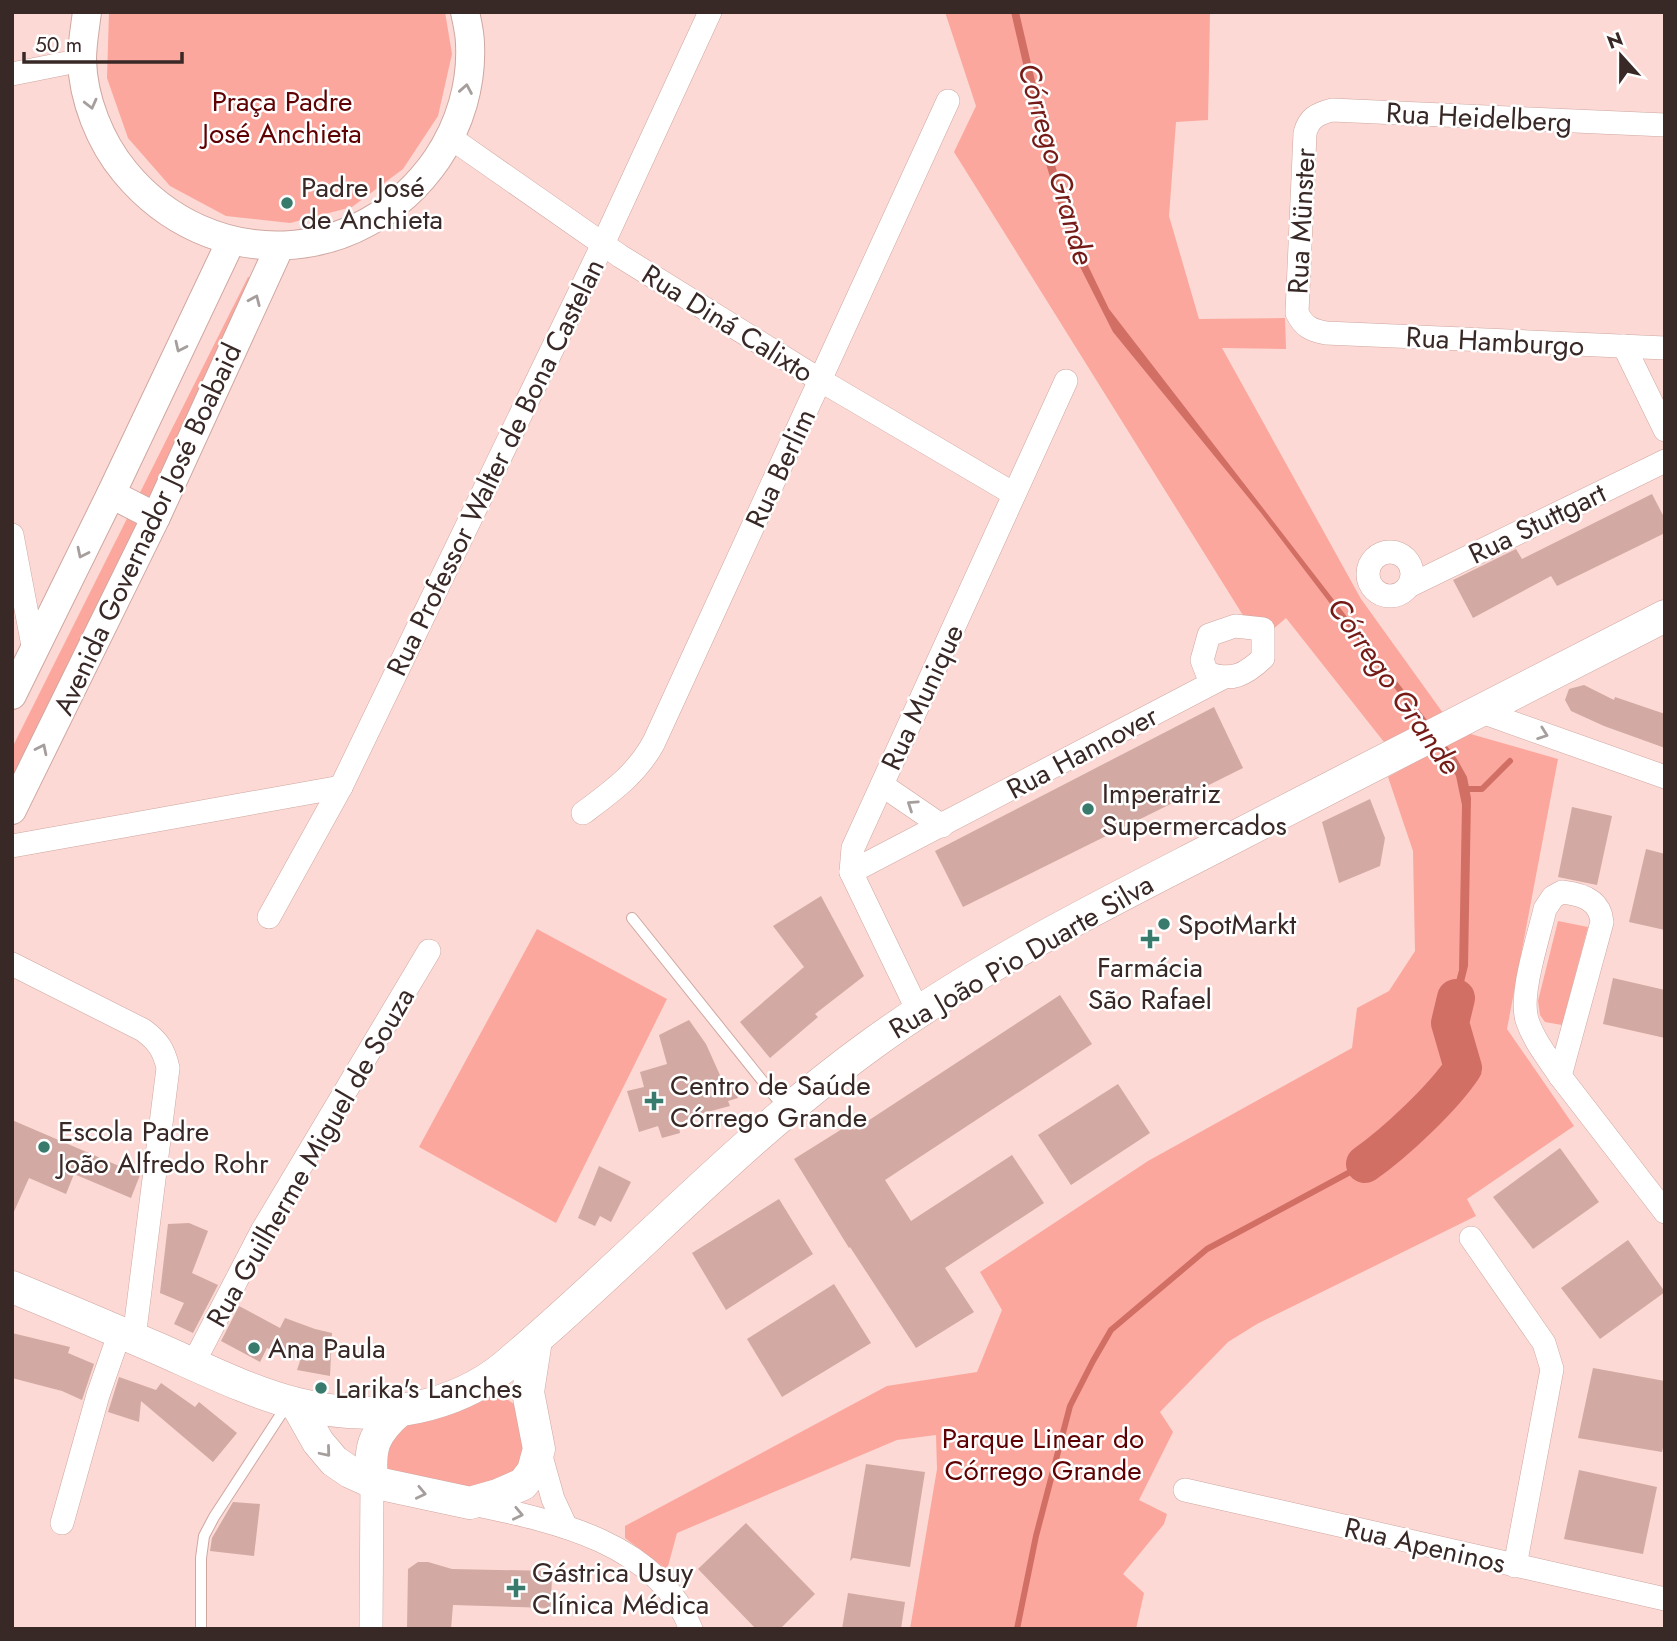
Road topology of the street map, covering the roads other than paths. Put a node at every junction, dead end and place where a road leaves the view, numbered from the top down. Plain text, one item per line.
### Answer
1 (87, 12) edge
2 (465, 12) edge
3 (710, 12) edge
4 (82, 60) junction
5 (12, 74) edge
6 (948, 100) dead end
7 (1665, 125) edge
8 (1305, 133) joint
9 (451, 138) junction
10 (230, 241) junction
11 (603, 244) junction
12 (280, 246) junction
13 (1326, 333) joint
14 (1624, 346) junction
15 (1665, 348) edge
16 (820, 380) junction
17 (1066, 381) dead end
18 (1665, 430) edge
19 (1665, 461) edge
20 (111, 494) junction
21 (1014, 494) junction
22 (156, 517) junction
23 (12, 535) edge
24 (1409, 586) dead end
25 (1665, 616) edge
26 (34, 651) junction
27 (1222, 678) dead end
28 (12, 695) edge
29 (1479, 711) junction
30 (1665, 777) edge
31 (882, 785) junction
32 (341, 787) junction
33 (12, 810) edge
34 (583, 813) dead end
35 (942, 826) junction
36 (12, 846) edge
37 (851, 873) junction
38 (269, 917) dead end
39 (632, 918) dead end
40 (429, 951) dead end
41 (12, 964) edge
42 (919, 1013) junction
43 (1560, 1076) junction
44 (787, 1111) junction
45 (1665, 1212) edge
46 (1471, 1238) dead end
47 (12, 1287) edge
48 (127, 1335) junction
49 (536, 1340) junction
50 (193, 1364) junction
51 (479, 1385) junction
52 (293, 1404) junction
53 (531, 1410) junction
54 (399, 1411) junction
55 (539, 1449) junction
56 (372, 1482) junction
57 (1185, 1490) dead end
58 (470, 1503) junction
59 (61, 1523) dead end
60 (566, 1527) junction
61 (1515, 1566) junction
62 (1665, 1599) edge
63 (201, 1629) edge
64 (371, 1629) edge
65 (691, 1629) edge

1 - 4 street
9 -> 2 street
3 - 11 street, Rua Professor Walter de Bona Castelan
4 - 5 street
4 -> 10 street
6 - 16 street, Rua Berlim
7 - 8 street, Rua Heidelberg
8 - 13 street, Rua Münster
9 - 11 street, Rua Diná Calixto
9 - 12 street
10 - 12 street
10 -> 20 street, Avenida Governador José Boabaid
11 - 16 street, Rua Diná Calixto
11 - 32 street, Rua Professor Walter de Bona Castelan
22 -> 12 street, Avenida Governador José Boabaid
13 - 14 street, Rua Hamburgo
14 - 15 street, Rua Hamburgo
14 - 18 street
16 - 21 street, Rua Diná Calixto
16 - 34 street, Rua Berlim
17 - 21 street, Rua Munique
19 - 24 street, Rua Stuttgart
20 - 22 street
20 -> 26 street, Avenida Governador José Boabaid
21 - 31 street, Rua Munique
33 -> 22 street, Avenida Governador José Boabaid
23 - 26 street
25 - 29 main road, Rua João Pio Duarte Silva
26 - 28 street, Avenida Governador José Boabaid
27 - 35 street, Rua Hannover
29 -> 30 street
29 - 42 main road, Rua João Pio Duarte Silva
35 -> 31 street
31 - 37 street, Rua Munique
32 - 36 street
32 - 38 street, Rua Professor Walter de Bona Castelan
35 - 37 street, Rua Hannover
37 - 42 street
39 - 44 lane
40 - 50 street, Rua Guilherme Miguel de Souza
41 - 48 street
42 - 44 main road, Rua João Pio Duarte Silva
43 - 43 street
43 - 45 street
44 - 49 main road, Rua João Pio Duarte Silva
46 - 61 street
47 - 48 main road, Rua João Pio Duarte Silva
48 - 50 main road, Rua João Pio Duarte Silva
48 - 59 street
49 - 51 main road, Rua João Pio Duarte Silva
49 - 53 main road
50 - 52 main road, Rua João Pio Duarte Silva
51 - 53 main road
51 - 54 main road, Rua João Pio Duarte Silva
52 - 54 main road, Rua João Pio Duarte Silva
52 -> 56 main road
52 - 63 lane
53 - 55 main road
54 - 56 main road
55 - 58 main road
55 - 60 street
56 -> 58 main road
56 - 64 street
57 - 61 street, Rua Apeninos
58 -> 60 street
60 - 65 street
61 - 62 street, Rua Apeninos

